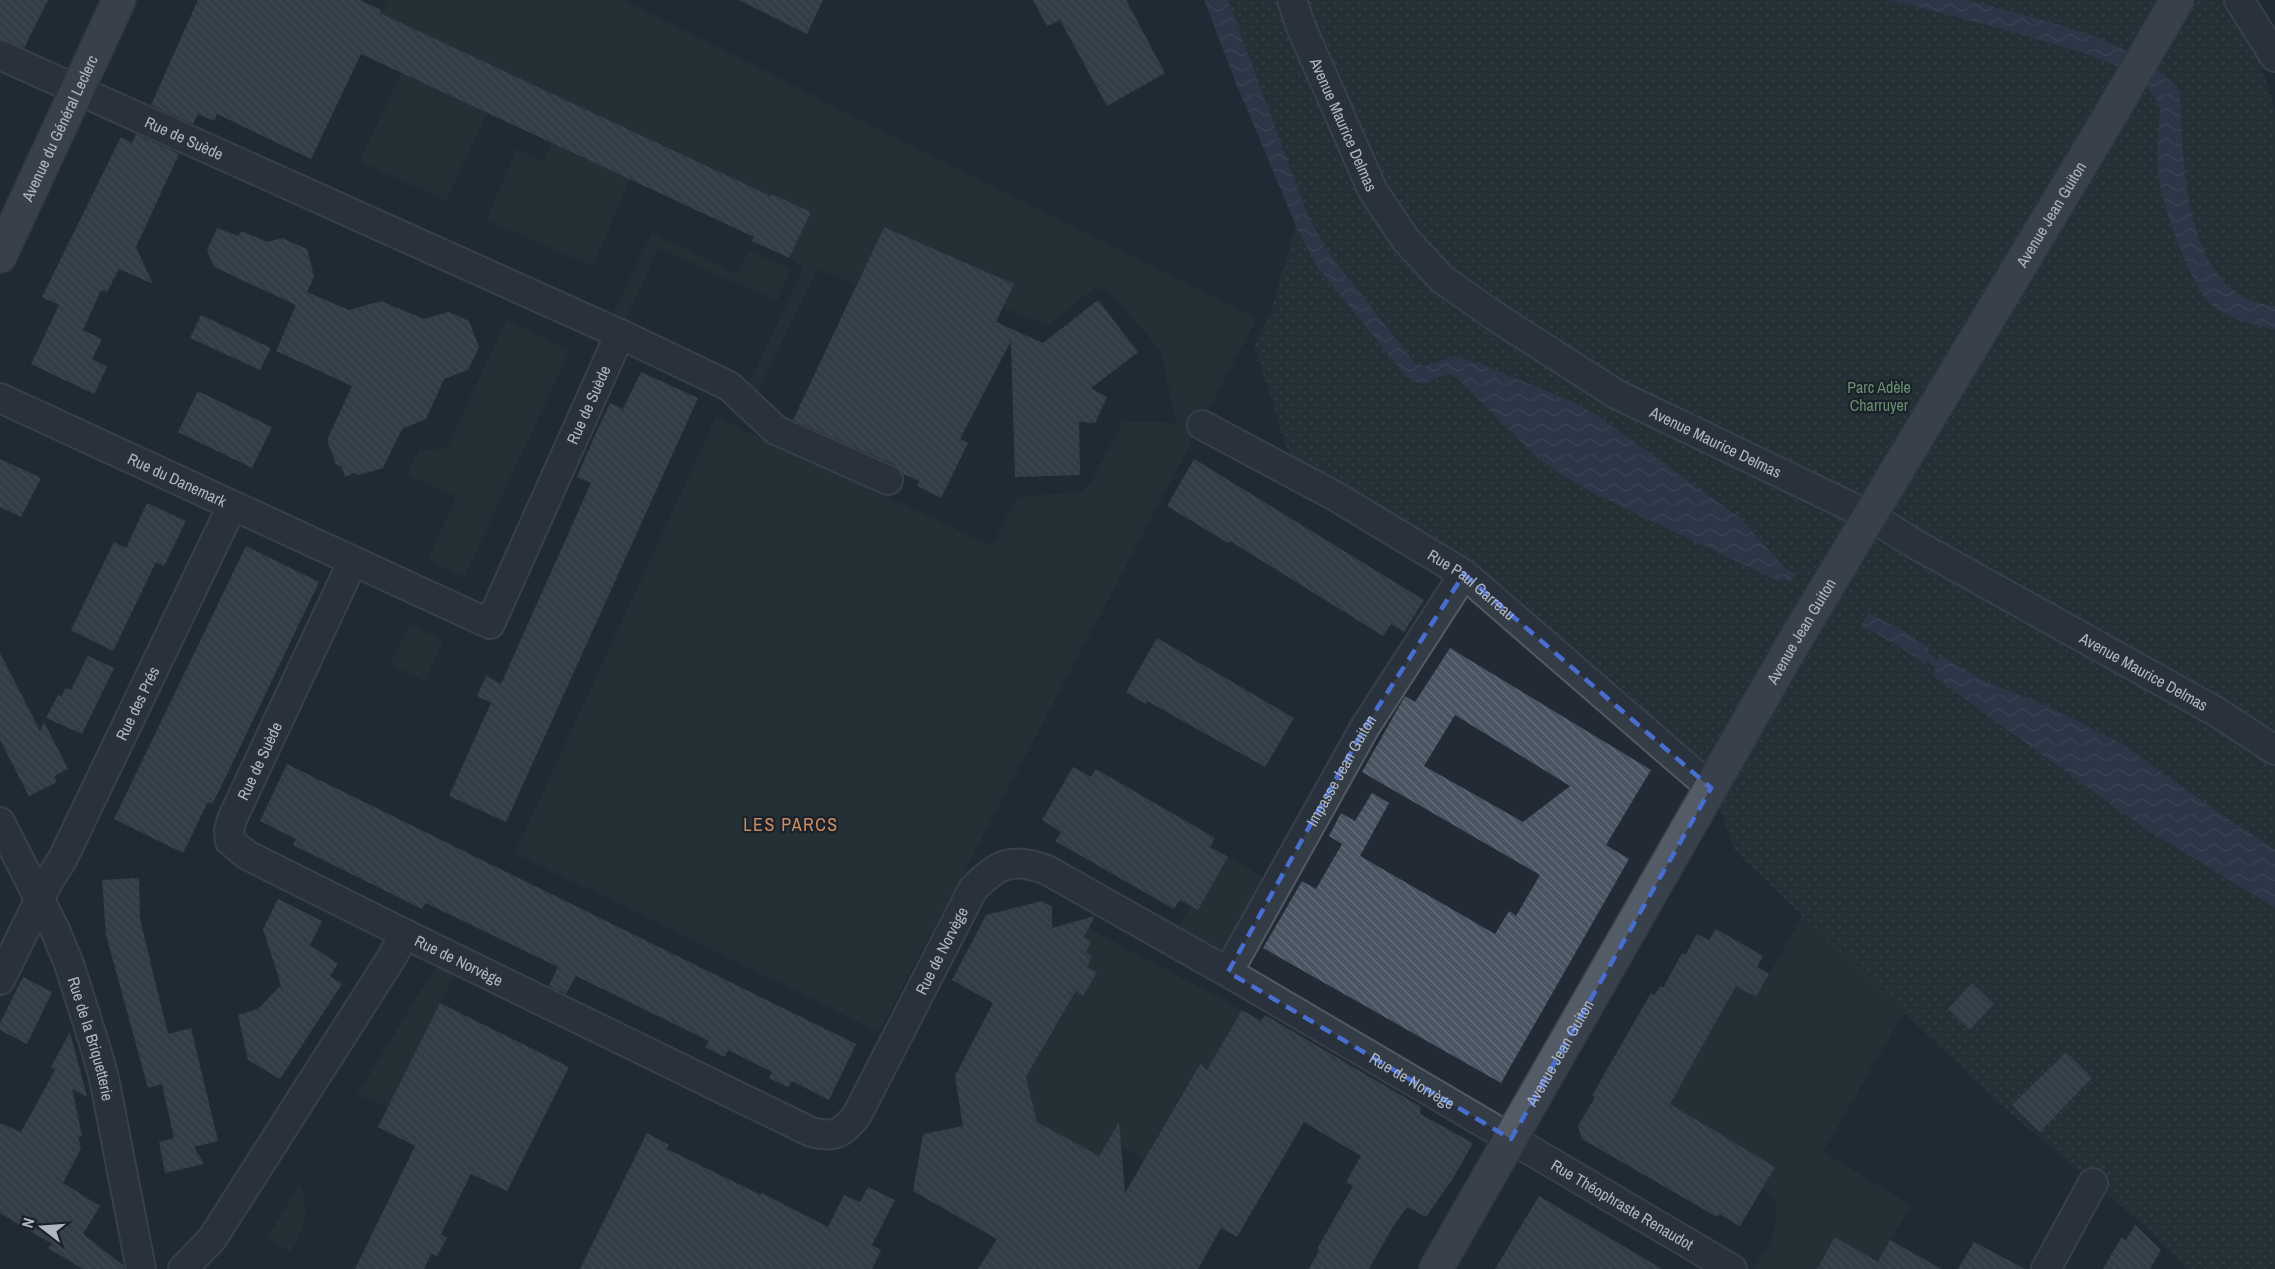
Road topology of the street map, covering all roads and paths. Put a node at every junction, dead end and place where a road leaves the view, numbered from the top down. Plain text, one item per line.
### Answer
1 (119, 0) edge
2 (1292, 0) edge
3 (2239, 0) edge
4 (2172, 8) edge
5 (0, 55) edge
6 (2275, 57) edge
7 (78, 91) junction
8 (0, 256) edge
9 (620, 334) junction
10 (0, 398) edge
11 (1202, 425) dead end
12 (888, 480) dead end
13 (232, 506) junction
14 (1870, 516) junction
15 (353, 561) junction
16 (1464, 574) junction
17 (2275, 750) edge
18 (1711, 788) junction
19 (0, 822) edge
20 (40, 899) junction
21 (405, 934) junction
22 (1228, 972) junction
23 (0, 980) edge
24 (1511, 1139) junction
25 (2093, 1183) dead end
26 (141, 1269) edge
27 (183, 1269) edge
28 (1436, 1269) edge
29 (1732, 1269) edge
30 (2046, 1269) edge

1 - 7 main road, Avenue du Général Leclerc
2 - 14 street, Avenue Maurice Delmas
3 - 6 street
4 - 14 main road, Avenue Jean Guiton
5 - 7 street, Rue de Suède
7 - 8 main road, Avenue du Général Leclerc
7 - 9 street, Rue de Suède
9 - 12 street, Rue de Suède
9 - 15 street, Rue de Suède
10 - 13 street, Rue du Danemark
11 - 16 street, Rue Paul Garreau
13 - 15 street, Rue du Danemark
13 - 20 street, Rue des Prés
14 - 17 street, Avenue Maurice Delmas
14 - 18 main road, Avenue Jean Guiton
15 - 21 street, Rue de Suède
16 - 18 street, Rue Paul Garreau
16 - 22 street, Impasse Jean Guiton
18 - 24 main road, Avenue Jean Guiton
19 - 20 street, Rue de la Briquetterie
20 - 23 street, Rue des Prés
20 - 26 street, Rue de la Briquetterie
21 - 22 street, Rue de Norvège
21 - 27 street
22 - 24 street, Rue de Norvège
24 - 28 main road, Avenue Jean Guiton
24 - 29 street, Rue Théophraste Renaudot
25 - 30 street

